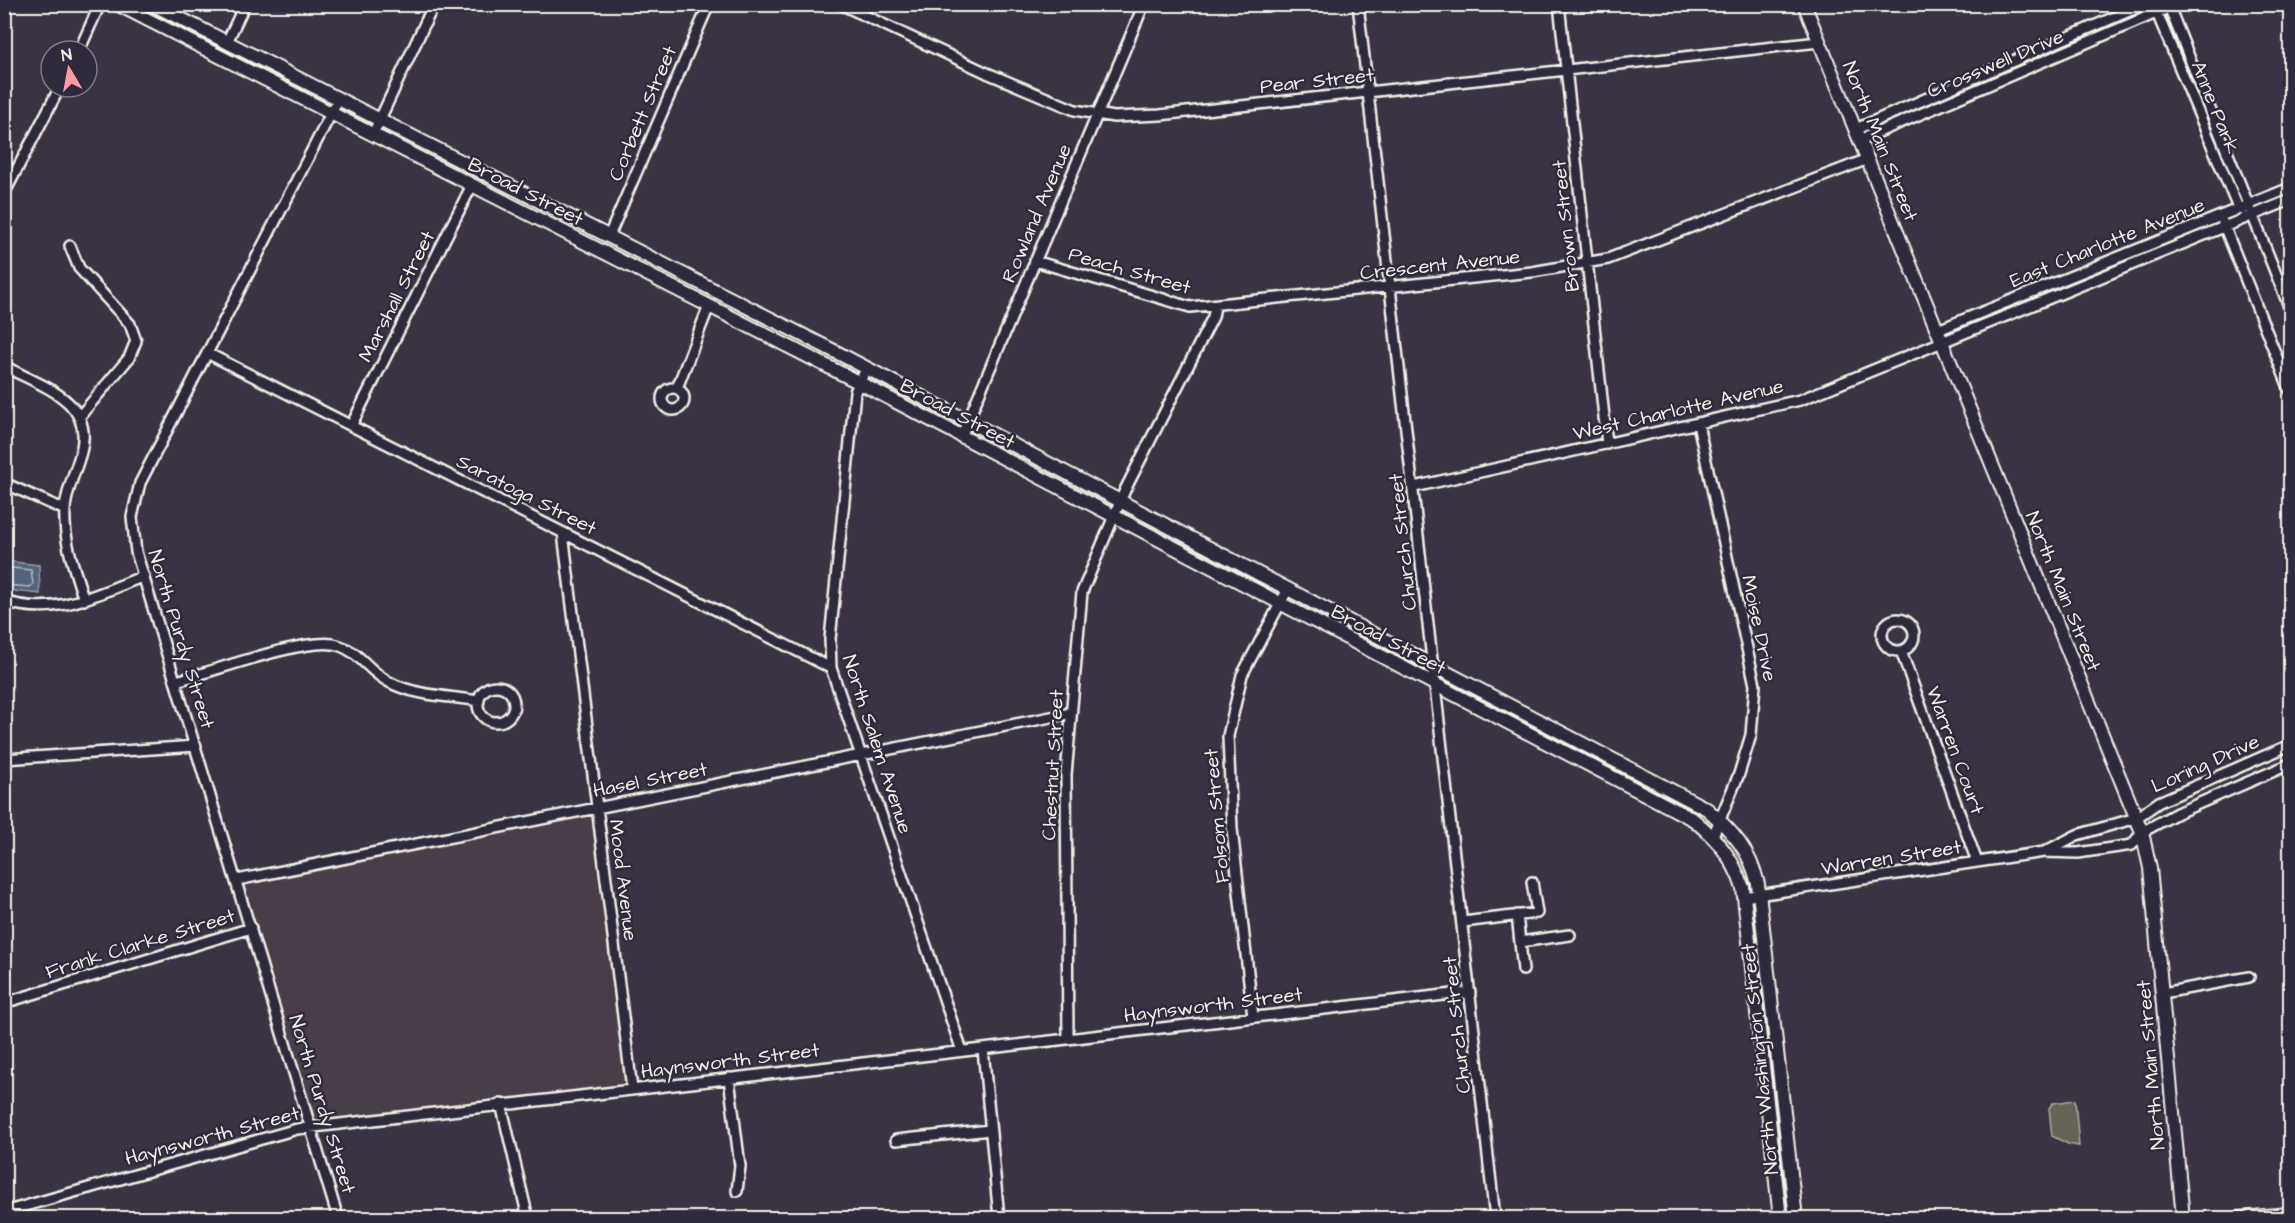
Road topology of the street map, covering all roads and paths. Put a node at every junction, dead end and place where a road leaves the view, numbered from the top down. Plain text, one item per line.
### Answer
1 (100, 4) edge
2 (117, 4) edge
3 (152, 4) edge
4 (245, 4) edge
5 (434, 4) edge
6 (709, 4) edge
7 (840, 4) edge
8 (1144, 4) edge
9 (1358, 4) edge
10 (1558, 4) edge
11 (1804, 4) edge
12 (2145, 4) edge
13 (2172, 5) edge
14 (2159, 9) edge
15 (84, 39) edge
16 (226, 42) junction
17 (1819, 42) junction
18 (1565, 70) junction
19 (1369, 92) junction
20 (339, 98) junction
21 (54, 99) edge
22 (331, 113) junction
23 (1097, 114) junction
24 (380, 119) junction
25 (373, 134) junction
26 (1858, 135) junction
27 (1868, 159) junction
28 (472, 185) junction
29 (2290, 188) edge
30 (4, 194) edge
31 (2290, 200) edge
32 (2250, 204) junction
33 (2238, 208) junction
34 (2252, 215) junction
35 (2220, 216) junction
36 (2224, 226) junction
37 (609, 236) junction
38 (70, 246) dead end
39 (1035, 261) junction
40 (1587, 264) junction
41 (1391, 288) junction
42 (709, 306) junction
43 (1215, 306) junction
44 (2290, 309) edge
45 (1940, 336) junction
46 (207, 353) junction
47 (4, 366) edge
48 (866, 369) junction
49 (860, 383) junction
50 (676, 388) dead end
51 (2290, 390) edge
52 (80, 416) junction
53 (968, 421) junction
54 (352, 424) junction
55 (1698, 424) junction
56 (961, 437) junction
57 (1607, 444) junction
58 (4, 483) edge
59 (1414, 487) junction
60 (1120, 501) junction
61 (65, 510) junction
62 (1113, 516) junction
63 (563, 533) junction
64 (144, 576) junction
65 (1288, 589) junction
66 (84, 600) junction
67 (4, 601) edge
68 (1280, 604) junction
69 (1901, 651) dead end
70 (1434, 666) junction
71 (831, 669) junction
72 (176, 681) junction
73 (1436, 685) junction
74 (478, 701) junction
75 (1071, 713) junction
76 (2290, 745) edge
77 (196, 746) junction
78 (859, 755) junction
79 (4, 759) edge
80 (2290, 764) edge
81 (597, 808) junction
82 (2136, 818) junction
83 (1719, 819) junction
84 (2142, 832) junction
85 (1713, 836) junction
86 (2044, 852) junction
87 (1977, 862) junction
88 (237, 880) junction
89 (1532, 882) dead end
90 (1760, 895) junction
91 (1744, 897) junction
92 (1517, 915) junction
93 (1462, 922) junction
94 (251, 928) junction
95 (1570, 935) dead end
96 (1520, 942) junction
97 (1523, 970) dead end
98 (2249, 977) dead end
99 (1470, 992) junction
100 (2163, 993) junction
101 (4, 1003) edge
102 (1253, 1017) junction
103 (1068, 1039) junction
104 (983, 1048) junction
105 (962, 1051) junction
106 (729, 1078) junction
107 (632, 1089) junction
108 (501, 1104) junction
109 (311, 1127) junction
110 (990, 1130) junction
111 (896, 1140) dead end
112 (737, 1191) dead end
113 (4, 1212) edge
114 (2290, 1214) edge
115 (338, 1218) edge
116 (528, 1218) edge
117 (999, 1218) edge
118 (1495, 1218) edge
119 (1780, 1218) edge
120 (1796, 1218) edge
121 (2183, 1218) edge
122 (2239, 1218) edge

1 - 15 street
2 - 22 main road, Broad Street
3 - 16 main road, Broad Street
4 - 16 street
5 - 24 street
6 - 37 street, Corbett Street
7 - 23 street, Pear Street
8 - 23 street, Rowland Avenue
9 - 19 street, Church Street
10 - 18 street, Brown Street
11 - 17 main road, North Main Street
12 - 26 street, Crosswell Drive
13 - 14 street, Crosswell Drive
13 - 32 street, Anne Park
14 - 26 street, Crosswell Drive
14 - 33 street, Anne Park
16 - 20 main road, Broad Street
17 - 18 street, Pear Street
17 - 26 main road, North Main Street
18 - 19 street, Pear Street
18 - 40 street, Brown Street
19 - 23 street, Pear Street
19 - 41 street, Church Street
20 - 22 street, North Purdy Street
20 - 24 main road, Broad Street
21 - 30 street
22 - 25 main road, Broad Street
22 - 46 street, North Purdy Street
23 - 39 street, Rowland Avenue
24 - 25 street
24 - 37 main road, Broad Street
25 - 28 main road, Broad Street
26 - 27 main road, North Main Street
27 - 40 street, Crescent Avenue
27 - 45 main road, North Main Street
28 - 42 main road, Broad Street
28 - 54 street, Marshall Street
29 - 32 street, East Charlotte Avenue
31 - 34 street, East Charlotte Avenue
32 - 33 street, East Charlotte Avenue
32 - 34 street, Anne Park
33 - 34 street
33 - 35 street, East Charlotte Avenue
34 - 36 street, East Charlotte Avenue
34 - 44 street, Anne Park
35 - 36 street
35 - 45 street, East Charlotte Avenue
36 - 45 street, East Charlotte Avenue
36 - 51 street
37 - 48 main road, Broad Street
38 - 52 street
39 - 43 street, Peach Street
39 - 53 street, Rowland Avenue
40 - 41 street, Crescent Avenue
40 - 57 street, Brown Street
41 - 43 street, Crescent Avenue
41 - 59 street, Church Street
42 - 49 main road, Broad Street
42 - 50 street
43 - 60 street
45 - 55 street, West Charlotte Avenue
45 - 82 main road, North Main Street
46 - 54 street, Saratoga Street
46 - 64 street, North Purdy Street
47 - 52 street
48 - 49 street, North Salem Avenue
48 - 53 main road, Broad Street
49 - 56 main road, Broad Street
49 - 71 street, North Salem Avenue
52 - 61 street
53 - 56 street, Rowland Avenue
53 - 60 main road, Broad Street
54 - 63 street, Saratoga Street
55 - 57 street, West Charlotte Avenue
55 - 83 street, Moise Drive
56 - 62 main road, Broad Street
57 - 59 street, West Charlotte Avenue
58 - 61 street
59 - 70 street, Church Street
60 - 62 street, Chestnut Street
60 - 65 main road, Broad Street
61 - 66 street
62 - 68 main road, Broad Street
62 - 75 street, Chestnut Street
63 - 71 street, Saratoga Street
63 - 81 street, Mood Avenue
64 - 66 street
64 - 72 street, North Purdy Street
65 - 68 street, Folsom Street
65 - 70 main road, Broad Street
66 - 67 street
68 - 73 main road, Broad Street
68 - 102 street, Folsom Street
69 - 87 street, Warren Court
70 - 73 street, Church Street
70 - 83 main road, Broad Street
71 - 78 street, North Salem Avenue
72 - 74 street
72 - 77 street, North Purdy Street
73 - 85 main road, Broad Street
73 - 93 street, Church Street
74 - 74 street
75 - 78 street, Hasel Street
75 - 103 street, Chestnut Street
76 - 82 street, Loring Drive
77 - 79 street
77 - 88 street, North Purdy Street
78 - 81 street, Hasel Street
78 - 105 street, North Salem Avenue
80 - 84 street, Loring Drive
81 - 88 street, Hasel Street
81 - 107 street, Mood Avenue
82 - 84 main road, North Main Street
82 - 86 street, Warren Street
83 - 85 street, Moise Drive
83 - 90 main road, Broad Street
84 - 86 street, Warren Street
84 - 100 main road, North Main Street
85 - 91 main road, Broad Street
86 - 87 street, Warren Street
87 - 90 street, Warren Street
88 - 94 street, North Purdy Street
89 - 92 street
90 - 91 street, Warren Street
90 - 120 main road, North Washington Street
91 - 119 main road, North Washington Street
92 - 93 street
92 - 96 street
93 - 99 street, Church Street
94 - 101 street, Frank Clarke Street
94 - 109 street, North Purdy Street
95 - 96 street
96 - 97 street
98 - 100 street
99 - 102 street, Haynsworth Street
99 - 118 street, Church Street
100 - 121 main road, North Main Street
102 - 103 street, Haynsworth Street
103 - 104 street, Haynsworth Street
104 - 105 street, Haynsworth Street
104 - 110 street
105 - 106 street, Haynsworth Street
106 - 107 street, Haynsworth Street
106 - 112 street
107 - 108 street, Haynsworth Street
108 - 109 street, Haynsworth Street
108 - 116 street
109 - 113 street, Haynsworth Street
109 - 115 street, North Purdy Street
110 - 111 street
110 - 117 street
114 - 122 main road

